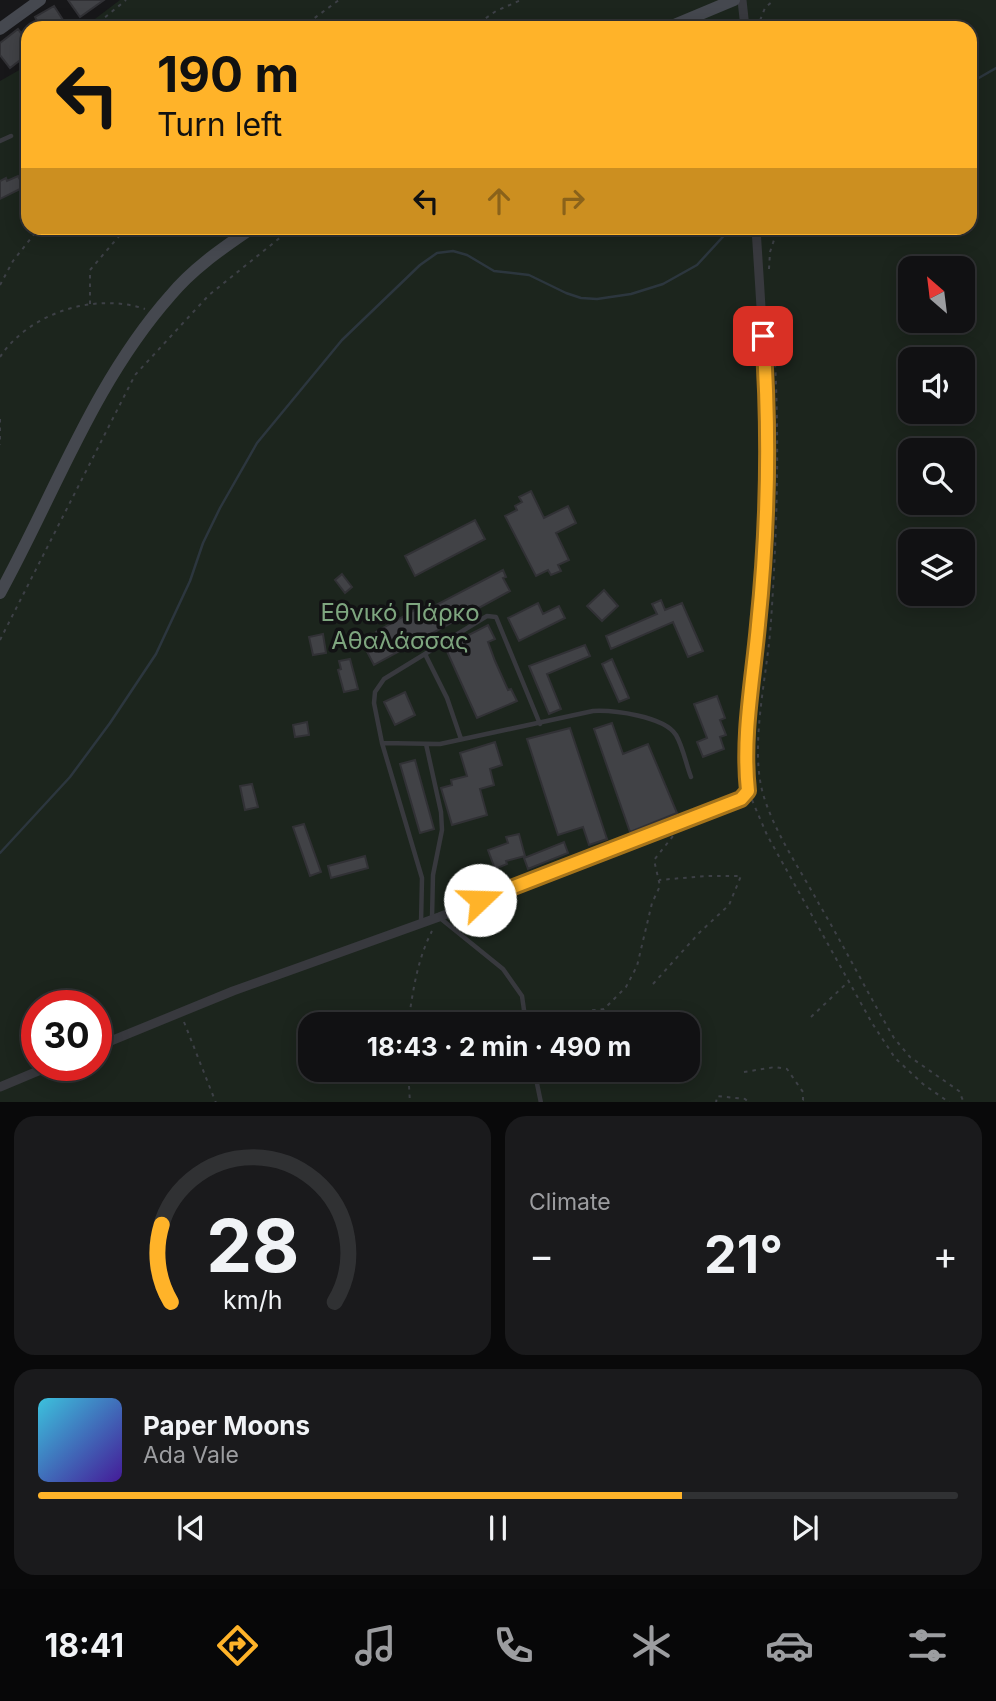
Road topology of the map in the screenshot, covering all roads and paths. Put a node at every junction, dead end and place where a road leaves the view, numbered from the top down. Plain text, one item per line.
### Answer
1 (40, 0) edge
2 (127, 0) edge
3 (339, 0) edge
4 (521, 0) edge
5 (734, 0) edge
6 (742, 0) edge
7 (774, 0) edge
8 (101, 21) edge
9 (310, 21) edge
10 (482, 21) edge
11 (684, 21) edge
12 (744, 21) edge
13 (760, 21) edge
14 (0, 29) edge
15 (11, 135) dead end
16 (0, 141) edge
17 (33, 235) edge
18 (120, 235) edge
19 (242, 235) edge
20 (283, 235) edge
21 (756, 235) edge
22 (776, 235) edge
23 (769, 273) dead end
24 (0, 285) edge
25 (90, 304) junction
26 (155, 313) junction
27 (772, 314) dead end
28 (0, 357) edge
29 (0, 419) edge
30 (0, 445) edge
31 (0, 593) edge
32 (0, 640) edge
33 (425, 654) junction
34 (540, 724) junction
35 (461, 739) junction
36 (382, 743) junction
37 (426, 744) junction
38 (691, 778) dead end
39 (748, 791) junction
40 (682, 822) junction
41 (433, 875) junction
42 (422, 878) junction
43 (658, 880) junction
44 (435, 918) junction
45 (421, 922) junction
46 (849, 981) junction
47 (653, 984) dead end
48 (180, 1012) junction
49 (410, 1012) edge
50 (525, 1012) edge
51 (584, 1012) edge
52 (811, 1017) dead end
53 (112, 1040) edge
54 (744, 1072) dead end
55 (21, 1078) edge
56 (409, 1082) edge
57 (537, 1082) edge
58 (0, 1087) edge
59 (216, 1102) edge
60 (410, 1102) edge
61 (541, 1102) edge
62 (716, 1102) edge
63 (750, 1102) edge
64 (798, 1102) edge
65 (950, 1102) edge
66 (964, 1102) edge

1 - 14 main road
2 - 8 path
3 - 9 path
4 - 10 path
5 - 11 main road
6 - 12 street
7 - 13 path
15 - 16 lane
17 - 24 path
18 - 25 path
19 - 26 main road
20 - 32 path
21 - 39 street
22 - 23 path
25 - 26 path
25 - 28 path
26 - 31 main road
27 - 66 path
29 - 30 path
33 - 34 lane
33 - 35 lane
33 - 36 lane
34 - 35 lane
34 - 38 lane
35 - 37 lane
36 - 37 lane
36 - 42 lane
37 - 41 lane
39 - 40 street
39 - 46 path
40 - 43 path
40 - 44 street
41 - 42 lane
41 - 44 lane
42 - 45 lane
43 - 47 path
43 - 51 path
44 - 45 street
44 - 49 path
44 - 50 lane
45 - 48 street
46 - 52 path
46 - 65 path
48 - 53 street
48 - 59 path
54 - 64 path
55 - 58 street
56 - 60 path
57 - 61 lane
62 - 63 path

